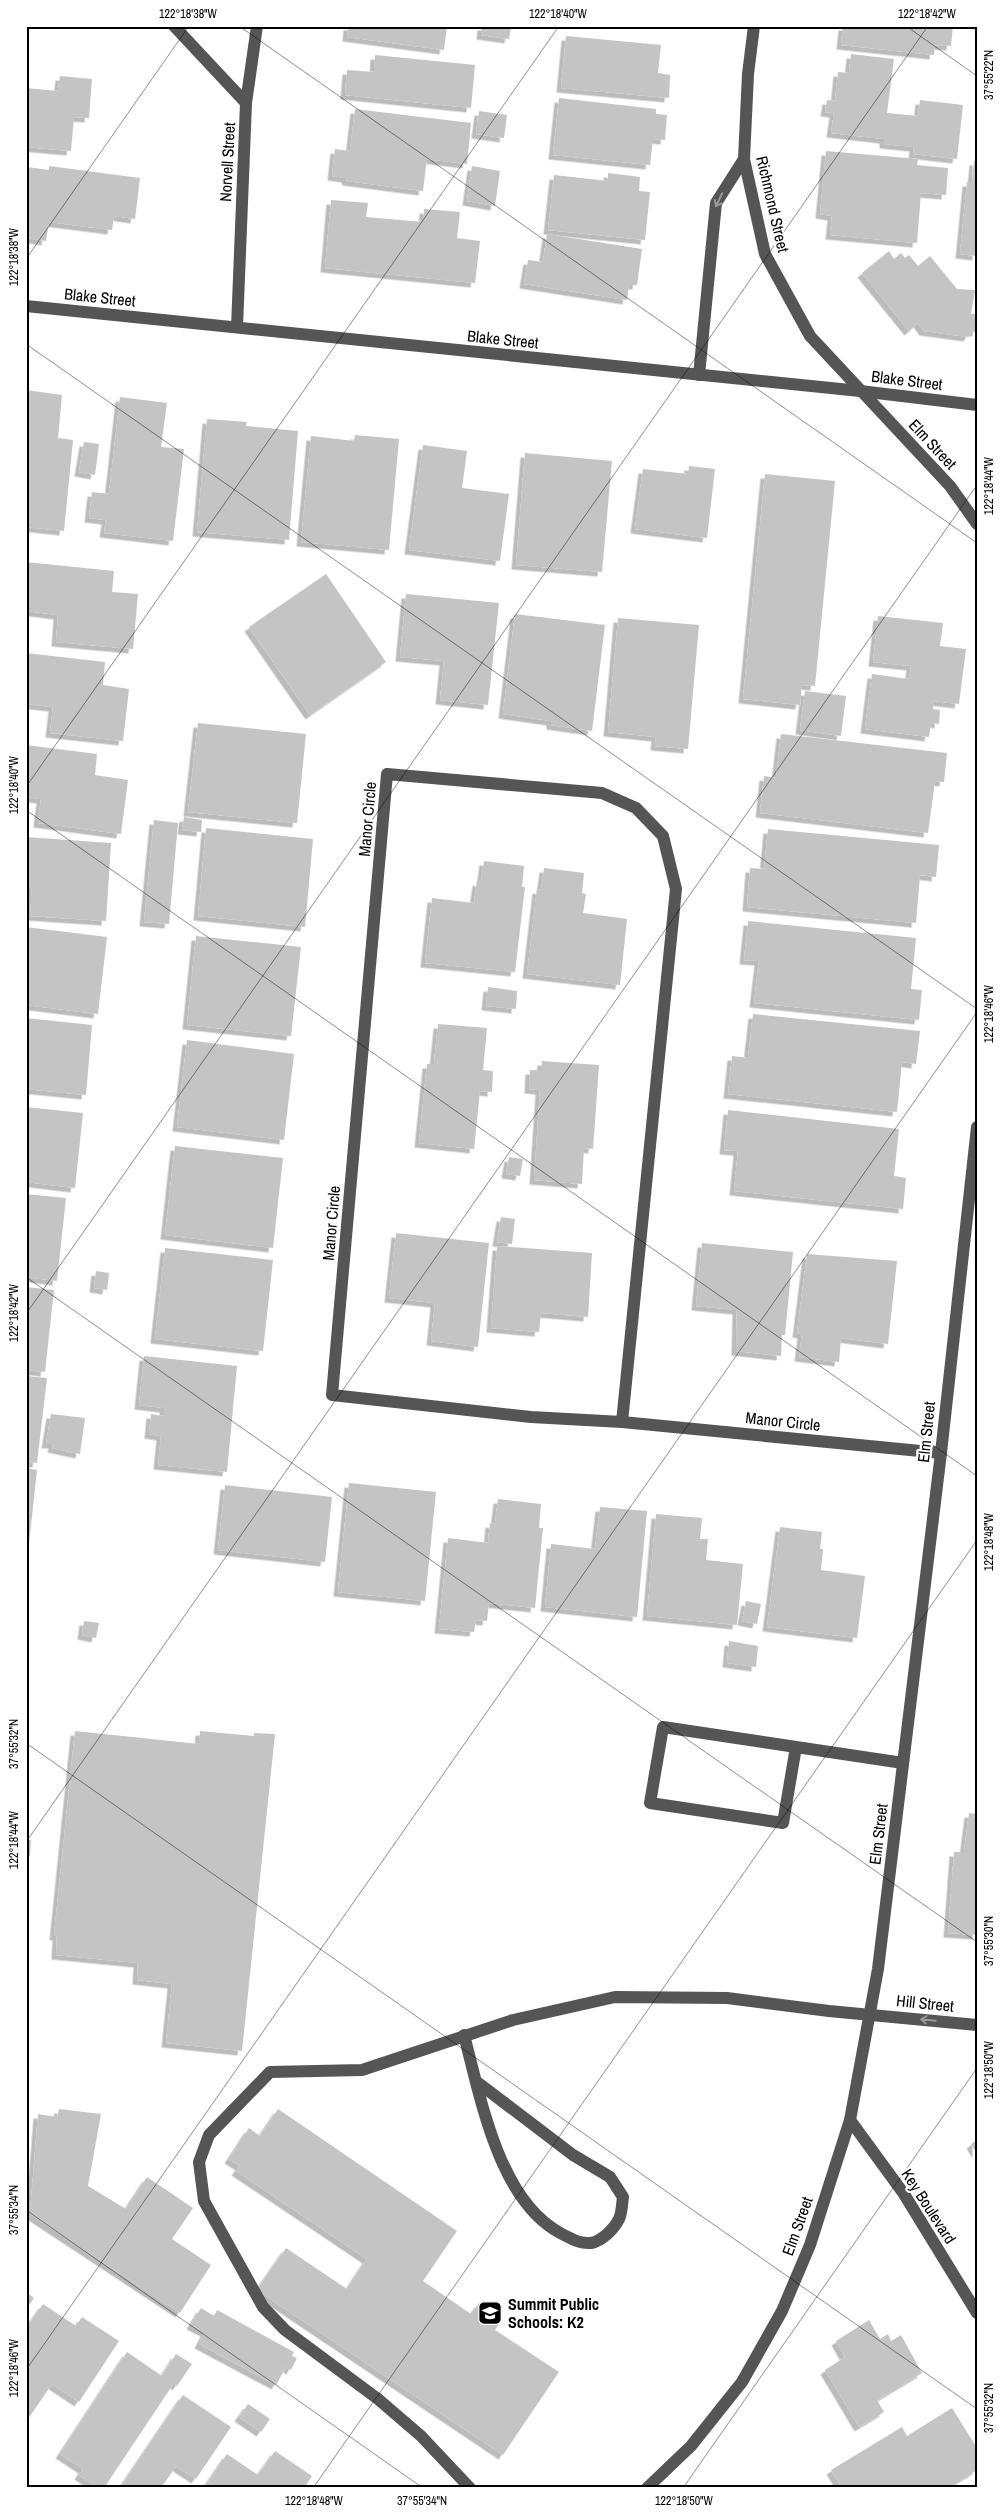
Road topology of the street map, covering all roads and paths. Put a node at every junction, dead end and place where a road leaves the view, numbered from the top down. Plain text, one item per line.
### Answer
1 (174, 26) edge
2 (257, 26) edge
3 (754, 26) edge
4 (246, 103) junction
5 (744, 159) junction
6 (26, 306) edge
7 (237, 327) junction
8 (699, 375) junction
9 (860, 391) junction
10 (977, 405) edge
11 (977, 524) edge
12 (977, 1127) edge
13 (622, 1422) junction
14 (941, 1452) junction
15 (796, 1747) junction
16 (903, 1763) junction
17 (870, 2014) junction
18 (977, 2025) edge
19 (464, 2035) junction
20 (476, 2082) junction
21 (850, 2120) junction
22 (977, 2312) edge
23 (470, 2488) edge
24 (647, 2488) edge

1 - 4 street, Norvell Street
2 - 4 street
3 - 5 street, Richmond Street
4 - 7 street, Norvell Street
5 -> 8 street
5 - 9 street, Richmond Street
6 - 7 street, Blake Street
7 - 8 street, Blake Street
8 - 9 street, Blake Street
9 - 10 street, Blake Street
9 - 11 street, Elm Street
12 - 14 street, Elm Street
13 - 13 street, Manor Circle
13 - 14 street, Manor Circle
14 - 16 street, Elm Street
15 - 15 street
15 - 16 street
16 - 17 street, Elm Street
18 -> 17 street, Hill Street
17 - 19 street, Hill Street
17 - 21 street, Elm Street
19 - 20 street
19 - 23 street, Hill Street
20 - 20 street
21 - 22 street, Key Boulevard
21 - 24 street, Elm Street

